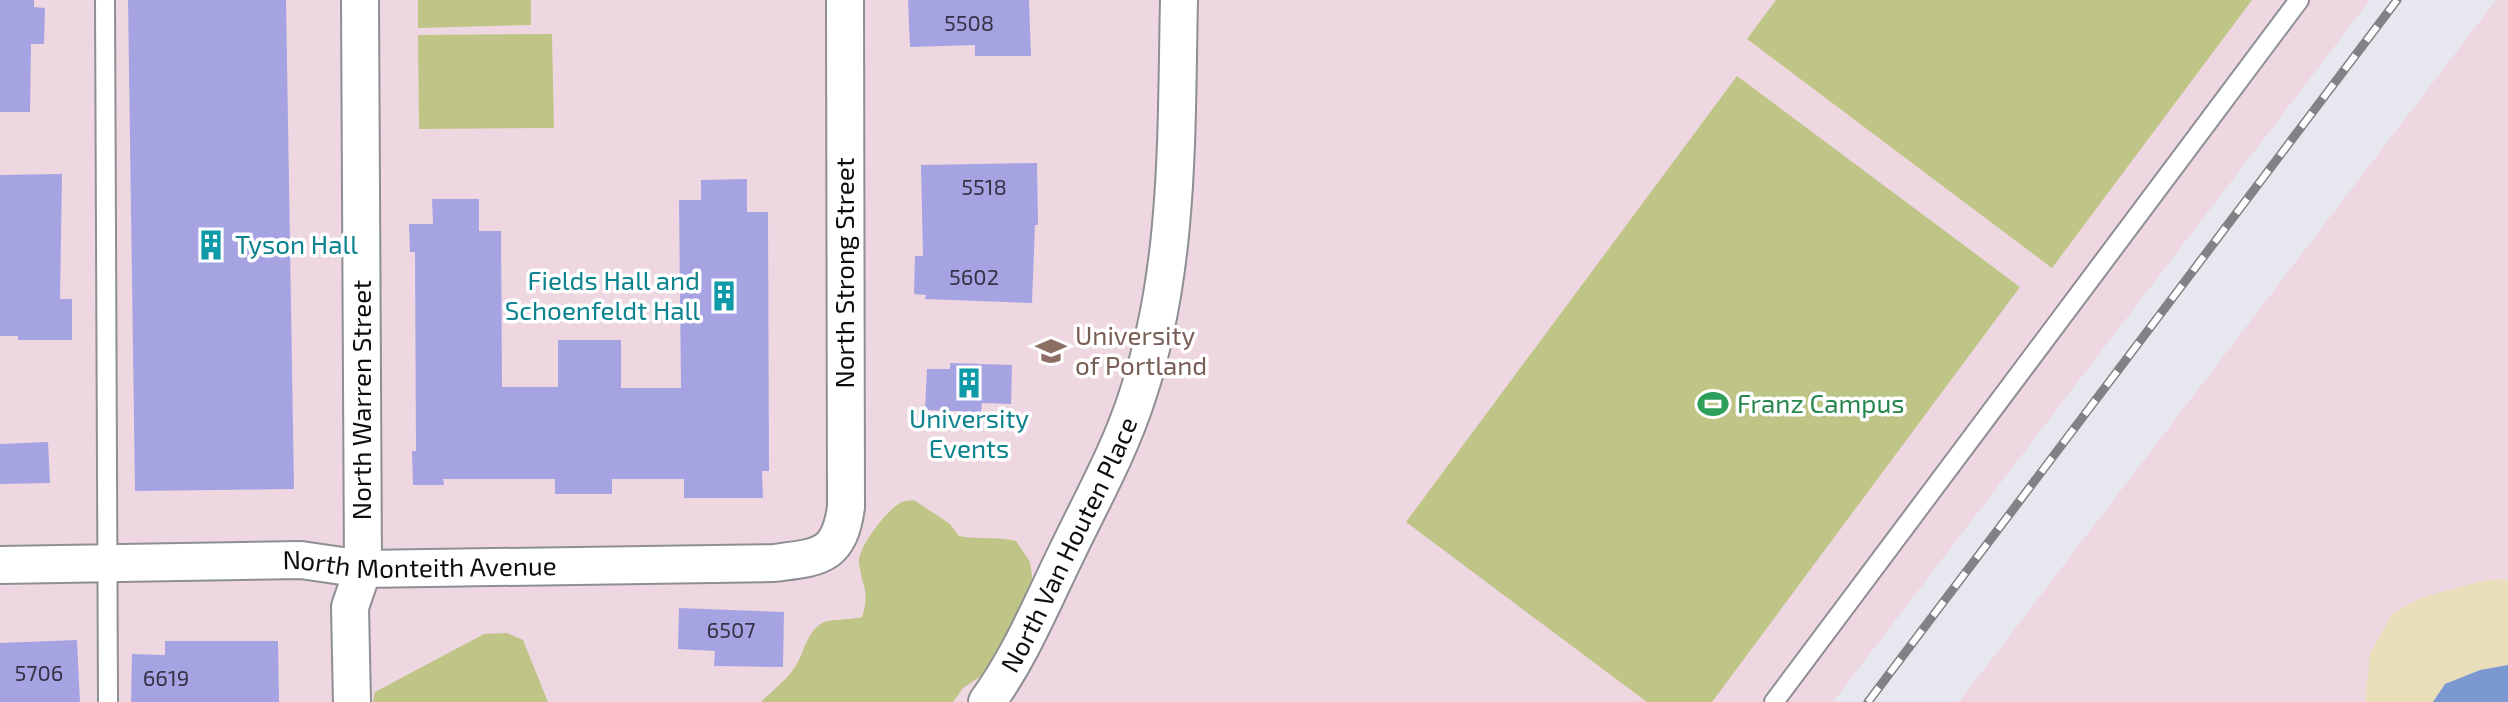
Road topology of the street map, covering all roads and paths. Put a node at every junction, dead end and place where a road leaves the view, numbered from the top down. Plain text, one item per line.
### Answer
1 (105, 0) edge
2 (360, 0) edge
3 (845, 0) edge
4 (1179, 0) edge
5 (2299, 0) edge
6 (835, 545) joint
7 (107, 563) junction
8 (0, 565) edge
9 (363, 569) junction
10 (108, 702) edge
11 (352, 702) edge
12 (987, 702) edge
13 (1774, 702) edge

1 - 7 lane
2 - 9 street, North Warren Street
3 - 6 street, North Strong Street
4 - 12 street, North Van Houten Place
5 - 13 lane
6 - 9 street, North Monteith Avenue
7 - 8 street, North Monteith Avenue
7 - 9 street, North Monteith Avenue
7 - 10 lane
9 - 11 street, North Warren Street

